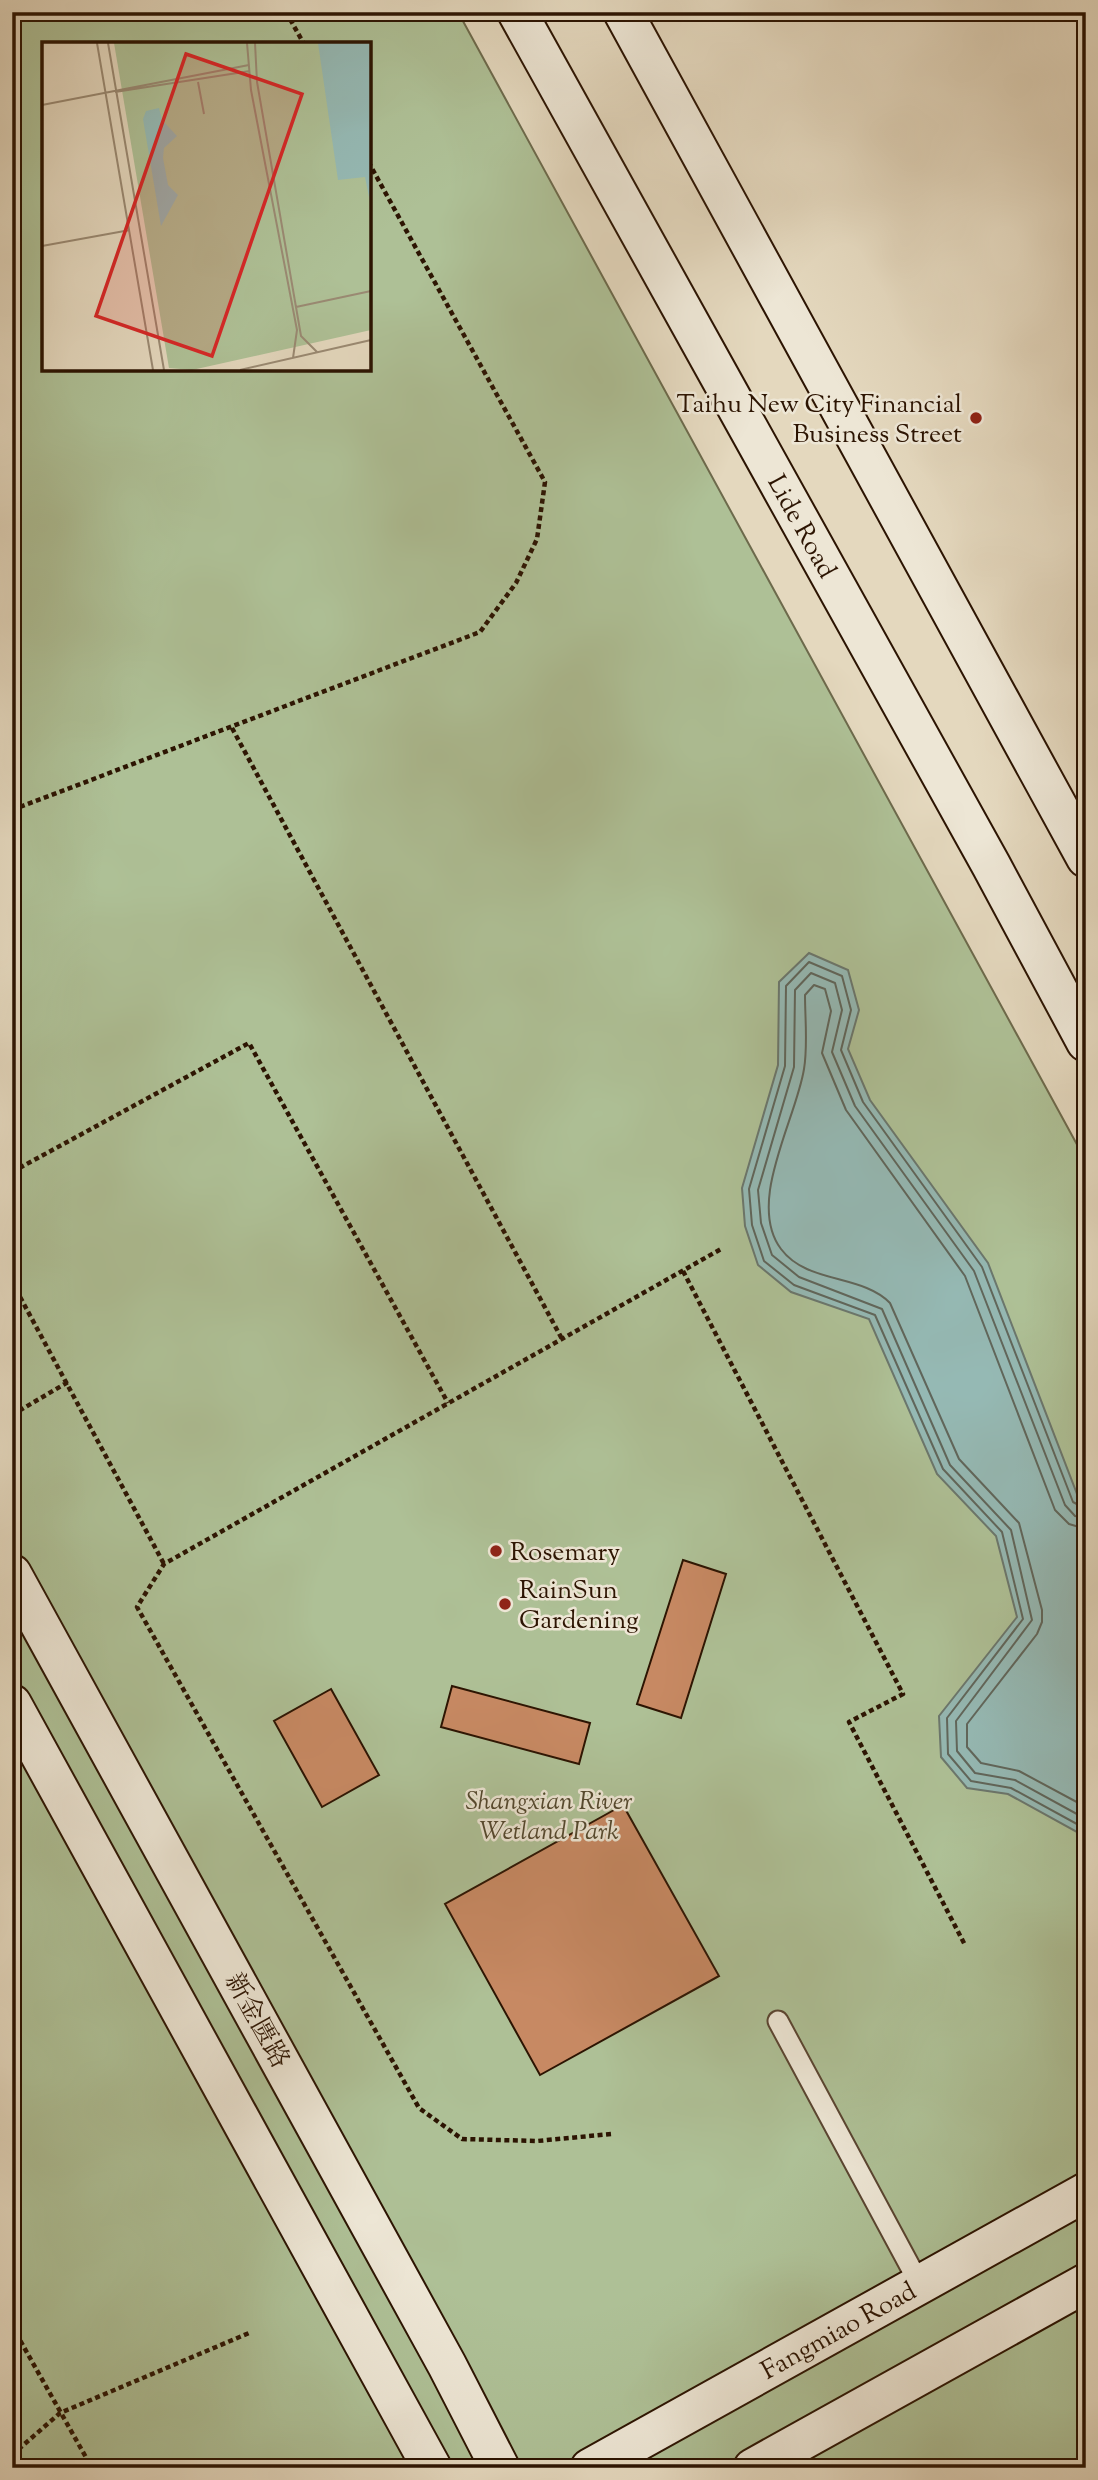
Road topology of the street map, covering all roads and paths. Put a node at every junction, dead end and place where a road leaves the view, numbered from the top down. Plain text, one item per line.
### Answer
1 (22, 12) edge
2 (286, 12) edge
3 (517, 12) edge
4 (623, 12) edge
5 (12, 18) edge
6 (303, 42) edge
7 (371, 167) edge
8 (232, 728) junction
9 (12, 810) edge
10 (1086, 858) edge
11 (1086, 1042) edge
12 (12, 1172) edge
13 (721, 1249) dead end
14 (683, 1271) junction
15 (12, 1282) edge
16 (562, 1339) junction
17 (68, 1382) junction
18 (448, 1404) junction
19 (12, 1415) edge
20 (164, 1564) junction
21 (12, 1574) edge
22 (12, 1704) edge
23 (965, 1945) dead end
24 (778, 2021) dead end
25 (611, 2134) dead end
26 (1086, 2192) edge
27 (919, 2283) junction
28 (1086, 2283) edge
29 (12, 2326) edge
30 (249, 2333) dead end
31 (61, 2413) junction
32 (12, 2455) edge
33 (92, 2468) edge
34 (432, 2468) edge
35 (500, 2468) edge
36 (590, 2468) edge
37 (753, 2468) edge

1 - 5 path
2 - 6 path
3 - 11 street, Lide Road
4 - 10 street
7 - 8 path
8 - 9 path
8 - 16 path
12 - 18 path
13 - 14 path
14 - 16 path
14 - 23 path
15 - 17 path
16 - 18 path
17 - 19 path
17 - 20 path
18 - 20 path
20 - 25 path
21 - 35 street, 新金匮路
22 - 34 street
24 - 27 lane
26 - 27 street, Fangmiao Road
27 - 36 street, Fangmiao Road
28 - 37 street
29 - 31 path
30 - 31 path
31 - 32 path
31 - 33 path

